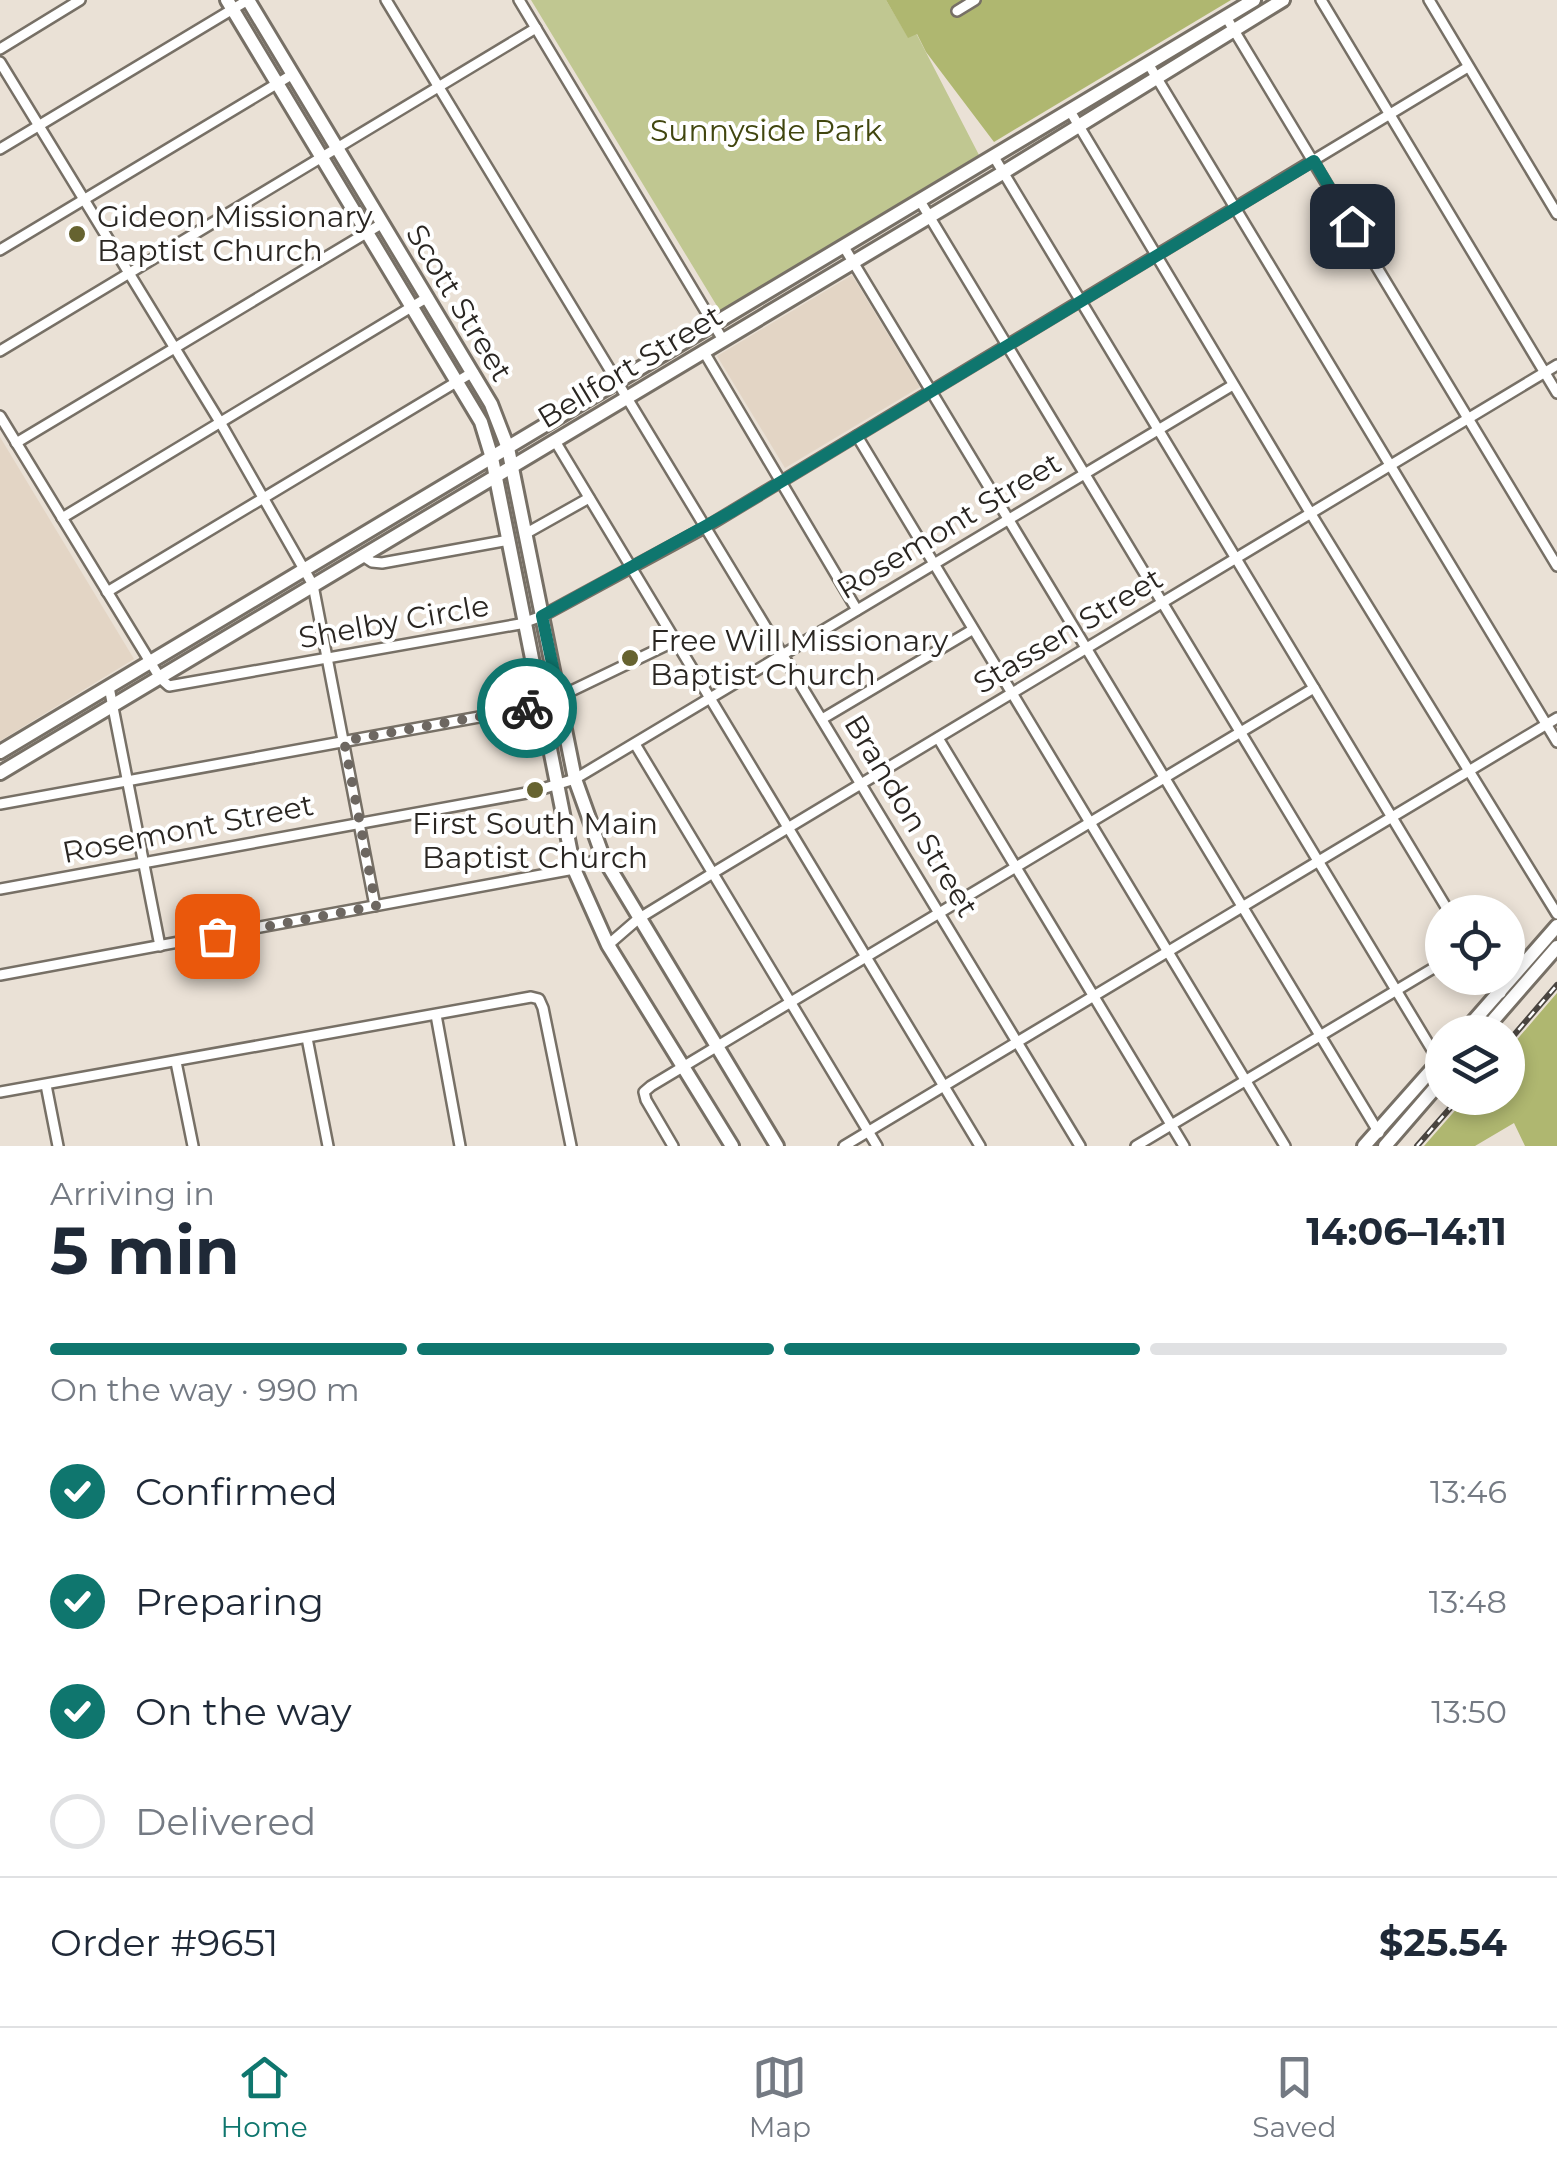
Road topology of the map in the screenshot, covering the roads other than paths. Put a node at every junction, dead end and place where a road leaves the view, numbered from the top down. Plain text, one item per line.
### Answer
1 (80, 0) edge
2 (248, 0) edge
3 (386, 0) edge
4 (519, 0) edge
5 (976, 0) edge
6 (1254, 0) edge
7 (1282, 0) edge
8 (1321, 0) edge
9 (1430, 0) edge
10 (230, 4) edge
11 (957, 11) dead end
12 (1226, 17) junction
13 (536, 28) junction
14 (1235, 31) junction
15 (0, 49) edge
16 (0, 62) edge
17 (1150, 65) junction
18 (1468, 68) junction
19 (293, 74) junction
20 (1158, 80) junction
21 (277, 84) junction
22 (438, 87) junction
23 (1070, 112) junction
24 (1390, 114) junction
25 (38, 126) junction
26 (1080, 126) junction
27 (0, 148) edge
28 (337, 148) junction
29 (322, 157) junction
30 (994, 157) junction
31 (1314, 161) junction
32 (1004, 172) junction
33 (84, 200) junction
34 (920, 202) junction
35 (1235, 208) junction
36 (1557, 214) edge
37 (929, 217) junction
38 (382, 223) junction
39 (368, 232) junction
40 (844, 247) junction
41 (0, 250) edge
42 (1157, 256) junction
43 (853, 262) junction
44 (129, 274) junction
45 (428, 298) junction
46 (1081, 302) junction
47 (412, 306) junction
48 (714, 324) junction
49 (723, 340) junction
50 (1006, 346) junction
51 (174, 348) junction
52 (0, 351) edge
53 (704, 352) junction
54 (1557, 365) edge
55 (472, 372) junction
56 (1545, 373) junction
57 (458, 381) junction
58 (618, 382) junction
59 (1233, 385) junction
60 (932, 391) junction
61 (1557, 392) edge
62 (628, 397) junction
63 (0, 416) edge
64 (1468, 419) junction
65 (220, 422) junction
66 (1159, 429) junction
67 (857, 436) junction
68 (555, 441) junction
69 (16, 443) junction
70 (508, 448) junction
71 (492, 458) junction
72 (512, 466) junction
73 (1389, 466) junction
74 (1083, 474) junction
75 (495, 476) junction
76 (782, 481) junction
77 (264, 498) junction
78 (589, 498) junction
79 (1311, 514) junction
80 (62, 518) junction
81 (1009, 519) junction
82 (380, 524) junction
83 (706, 526) junction
84 (525, 534) junction
85 (390, 540) junction
86 (509, 540) junction
87 (364, 556) junction
88 (1236, 559) junction
89 (933, 565) junction
90 (631, 566) junction
91 (1557, 566) edge
92 (306, 569) junction
93 (313, 585) junction
94 (106, 592) junction
95 (1162, 604) junction
96 (857, 610) junction
97 (227, 616) junction
98 (542, 616) junction
99 (525, 623) junction
100 (972, 630) junction
101 (236, 632) junction
102 (675, 641) junction
103 (1086, 649) junction
104 (783, 655) junction
105 (329, 659) junction
106 (150, 663) junction
107 (160, 678) junction
108 (109, 686) junction
109 (1314, 688) junction
110 (1011, 694) junction
111 (559, 696) junction
112 (710, 699) junction
113 (114, 705) junction
114 (540, 706) junction
115 (1557, 718) edge
116 (822, 719) junction
117 (1546, 725) junction
118 (1240, 732) junction
119 (938, 738) junction
120 (21, 739) junction
121 (344, 741) junction
122 (1557, 742) edge
123 (635, 744) junction
124 (0, 752) edge
125 (30, 754) junction
126 (1468, 772) junction
127 (0, 773) edge
128 (1164, 778) junction
129 (575, 779) junction
130 (130, 780) junction
131 (862, 784) junction
132 (557, 786) junction
133 (0, 804) edge
134 (1392, 818) junction
135 (360, 823) junction
136 (1089, 823) junction
137 (788, 828) junction
138 (603, 856) junction
139 (1318, 862) junction
140 (144, 863) junction
141 (1016, 867) junction
142 (574, 869) junction
143 (713, 874) junction
144 (0, 890) edge
145 (1439, 895) edge
146 (376, 906) junction
147 (1243, 907) junction
148 (940, 912) junction
149 (1557, 914) edge
150 (638, 919) junction
151 (1557, 926) edge
152 (608, 945) junction
153 (160, 946) junction
154 (1557, 948) edge
155 (1168, 952) junction
156 (866, 957) junction
157 (1525, 962) edge
158 (1425, 974) edge
159 (0, 976) edge
160 (1396, 992) junction
161 (1496, 995) edge
162 (1503, 995) edge
163 (1094, 996) junction
164 (1511, 1001) junction
165 (791, 1002) junction
166 (436, 1015) junction
167 (1479, 1015) edge
168 (1499, 1015) edge
169 (1321, 1036) junction
170 (1425, 1036) edge
171 (307, 1038) junction
172 (1018, 1042) junction
173 (717, 1046) junction
174 (176, 1062) junction
175 (684, 1067) junction
176 (1425, 1079) edge
177 (1245, 1081) junction
178 (46, 1085) junction
179 (945, 1086) junction
180 (0, 1092) edge
181 (1425, 1099) edge
182 (1172, 1125) junction
183 (868, 1131) junction
184 (1378, 1131) junction
185 (1386, 1144) edge
186 (58, 1146) edge
187 (193, 1146) edge
188 (328, 1146) edge
189 (460, 1146) edge
190 (571, 1146) edge
191 (673, 1146) edge
192 (732, 1146) edge
193 (777, 1146) edge
194 (844, 1146) edge
195 (877, 1146) edge
196 (980, 1146) edge
197 (1080, 1146) edge
198 (1136, 1146) edge
199 (1184, 1146) edge
200 (1285, 1146) edge
201 (1364, 1146) edge

1 - 15 street
2 - 10 street
2 - 19 main road, Scott Street
3 - 22 street, Brandon Street
4 - 13 street
5 - 11 street
6 - 12 main road, Bellfort Street
7 - 14 main road, Bellfort Street
8 - 24 street
9 - 18 street
10 - 21 main road, Scott Street
10 - 25 street
12 - 14 street
12 - 17 main road, Bellfort Street
13 - 22 street
13 - 48 street
14 - 20 main road, Bellfort Street
14 - 31 street
16 - 25 street
17 - 20 street
17 - 23 main road, Bellfort Street
18 - 24 street, Shelby Circle
18 - 36 street
19 - 21 street
19 - 28 main road, Scott Street
20 - 26 main road, Bellfort Street
20 - 35 street
21 - 29 main road, Scott Street
21 - 33 street
22 - 28 street
22 - 58 street, Brandon Street
23 - 26 street
23 - 30 main road, Bellfort Street
24 - 31 street, Shelby Circle
24 - 56 street
25 - 27 street
25 - 33 street
26 - 32 main road, Bellfort Street
26 - 42 street
28 - 29 street
28 - 38 main road, Scott Street
29 - 39 main road, Scott Street
29 - 44 street
30 - 32 street
30 - 34 main road, Bellfort Street
31 - 35 street, Shelby Circle
31 - 64 street
32 - 37 main road, Bellfort Street
32 - 46 street
33 - 41 street
33 - 44 street
34 - 37 street
34 - 40 main road, Bellfort Street
35 - 42 street, Shelby Circle
35 - 73 street
37 - 43 main road, Bellfort Street
37 - 50 street
38 - 39 street
38 - 45 main road, Scott Street
39 - 47 main road, Scott Street
39 - 51 street
40 - 43 street
40 - 48 main road, Bellfort Street
42 - 46 street, Shelby Circle
42 - 59 street
43 - 49 main road, Bellfort Street
43 - 60 street
44 - 51 street
44 - 52 street
45 - 47 street
45 - 55 main road, Scott Street
46 - 50 street, Shelby Circle
46 - 66 street
47 - 57 main road, Scott Street
47 - 65 street
48 - 49 street
48 - 58 main road, Bellfort Street
49 - 53 main road, Bellfort Street
50 - 60 street, Shelby Circle
50 - 74 street
51 - 65 street
51 - 69 street
53 - 62 main road, Bellfort Street
53 - 76 street
54 - 56 street, Stassen Street
55 - 57 street
55 - 70 main road, Scott Street
56 - 61 street
56 - 64 street, Stassen Street
57 - 71 main road, Scott Street
57 - 77 street
58 - 62 street, Brandon Street
58 - 70 main road, Bellfort Street
59 - 66 street, Rosemont Street
59 - 79 street
60 - 67 street, Shelby Circle
60 - 81 street
62 - 68 main road, Bellfort Street
62 - 83 street, Brandon Street
63 - 69 street
64 - 73 street, Stassen Street
64 - 91 street
65 - 77 street
65 - 80 street
66 - 74 street, Rosemont Street
66 - 88 street
67 - 76 street, Shelby Circle
67 - 89 street
68 - 72 main road, Bellfort Street
68 - 78 street
69 - 80 street
70 - 71 main road, Bellfort Street
70 - 72 main road, Scott Street
71 - 75 main road, Scott Street
71 - 82 main road, Bellfort Street
72 - 75 main road, Bellfort Street
72 - 84 main road, Scott Street
73 - 79 street, Stassen Street
73 - 117 street
74 - 81 street, Rosemont Street
74 - 95 street
75 - 85 main road, Bellfort Street
75 - 86 main road, Scott Street
76 - 83 street, Shelby Circle
76 - 96 street
77 - 92 street
77 - 94 street
78 - 84 street
78 - 90 street
79 - 88 street, Stassen Street
79 - 126 street
80 - 94 street
81 - 89 street, Rosemont Street
81 - 103 street
82 - 85 main road
82 - 92 main road, Bellfort Street
83 - 90 street, Shelby Circle
83 - 104 street, Brandon Street
84 - 98 main road, Scott Street
85 - 87 main road, Bellfort Street
86 - 87 street
86 - 99 main road, Scott Street
87 - 93 main road, Bellfort Street
88 - 95 street, Stassen Street
88 - 109 street
89 - 96 street, Rosemont Street
89 - 100 street
90 - 98 street, Shelby Circle
90 - 102 street
92 - 93 street
92 - 97 main road, Bellfort Street
93 - 101 main road, Bellfort Street
93 - 105 street
94 - 106 street
95 - 103 street, Stassen Street
95 - 118 street
96 - 104 street, Rosemont Street
97 - 101 main road
97 - 106 main road, Bellfort Street
98 - 99 street, Shelby Circle
98 - 111 main road, Scott Street
99 - 105 street, Shelby Circle
99 - 114 main road, Scott Street
100 - 110 street
100 - 116 street
101 - 107 main road, Bellfort Street
102 - 111 street
102 - 112 street
103 - 110 street, Stassen Street
103 - 128 street
104 - 112 street, Rosemont Street
104 - 116 street, Brandon Street
105 - 107 street, Shelby Circle
105 - 121 street
106 - 107 street
106 - 108 main road, Bellfort Street
107 - 113 main road, Bellfort Street
108 - 113 street
108 - 120 main road, Bellfort Street
109 - 118 street
109 - 134 street
110 - 119 street, Stassen Street
110 - 136 street
111 - 114 street
111 - 129 main road, Scott Street
112 - 123 street, Rosemont Street
112 - 137 street
113 - 125 main road, Bellfort Street
113 - 130 street
114 - 121 street
114 - 132 main road, Scott Street
115 - 117 street
116 - 131 street, Brandon Street
117 - 122 street
117 - 126 street
118 - 128 street
118 - 139 street
119 - 131 street, Stassen Street
119 - 141 street
120 - 124 main road, Bellfort Street
120 - 125 main road
121 - 130 street
121 - 135 street
123 - 129 street, Rosemont Street
123 - 143 street
125 - 127 main road, Bellfort Street
126 - 134 street
126 - 149 street
128 - 136 street
128 - 147 street
129 - 132 street, Rosemont Street
129 - 138 main road, Scott Street
130 - 133 street
130 - 140 street
131 - 137 street, Stassen Street
131 - 148 street, Brandon Street
132 - 135 street, Rosemont Street
132 - 142 main road, Scott Street
134 - 139 street
134 - 145 street
135 - 140 street, Rosemont Street
135 - 146 street
136 - 141 street
136 - 155 street
137 - 143 street, Stassen Street
137 - 156 street
138 - 142 street
138 - 150 main road, Scott Street
139 - 147 street
139 - 160 street
140 - 144 street, Rosemont Street
140 - 153 street
141 - 148 street
141 - 163 street
142 - 146 street
142 - 152 main road, Scott Street
143 - 150 street, Stassen Street
143 - 165 street
146 - 153 street
147 - 155 street
147 - 169 street
148 - 156 street
148 - 172 street, Brandon Street
150 - 152 street, Stassen Street
150 - 173 main road, Scott Street
151 - 157 main road
152 - 175 main road, Scott Street
153 - 159 street
154 - 164 main road
155 - 163 street
155 - 177 street
156 - 165 street
156 - 179 street
158 - 160 street
160 - 169 street
160 - 170 street
161 - 167 main road
162 - 164 street
163 - 172 street
163 - 182 street
164 - 168 main road
165 - 173 street
165 - 183 street
166 - 171 street
166 - 189 street
166 - 190 street
169 - 177 street
169 - 184 street
171 - 174 street
171 - 188 street
172 - 179 street
172 - 197 street, Brandon Street
173 - 175 street
173 - 193 main road, Scott Street
174 - 178 street
174 - 187 street
175 - 191 street
175 - 192 main road, Scott Street
176 - 184 main road
177 - 182 street
177 - 200 street
178 - 180 street
178 - 186 street
179 - 183 street
179 - 196 street
181 - 185 main road
182 - 198 street
182 - 199 street
183 - 194 street
183 - 195 street
184 - 185 street
184 - 201 main road

